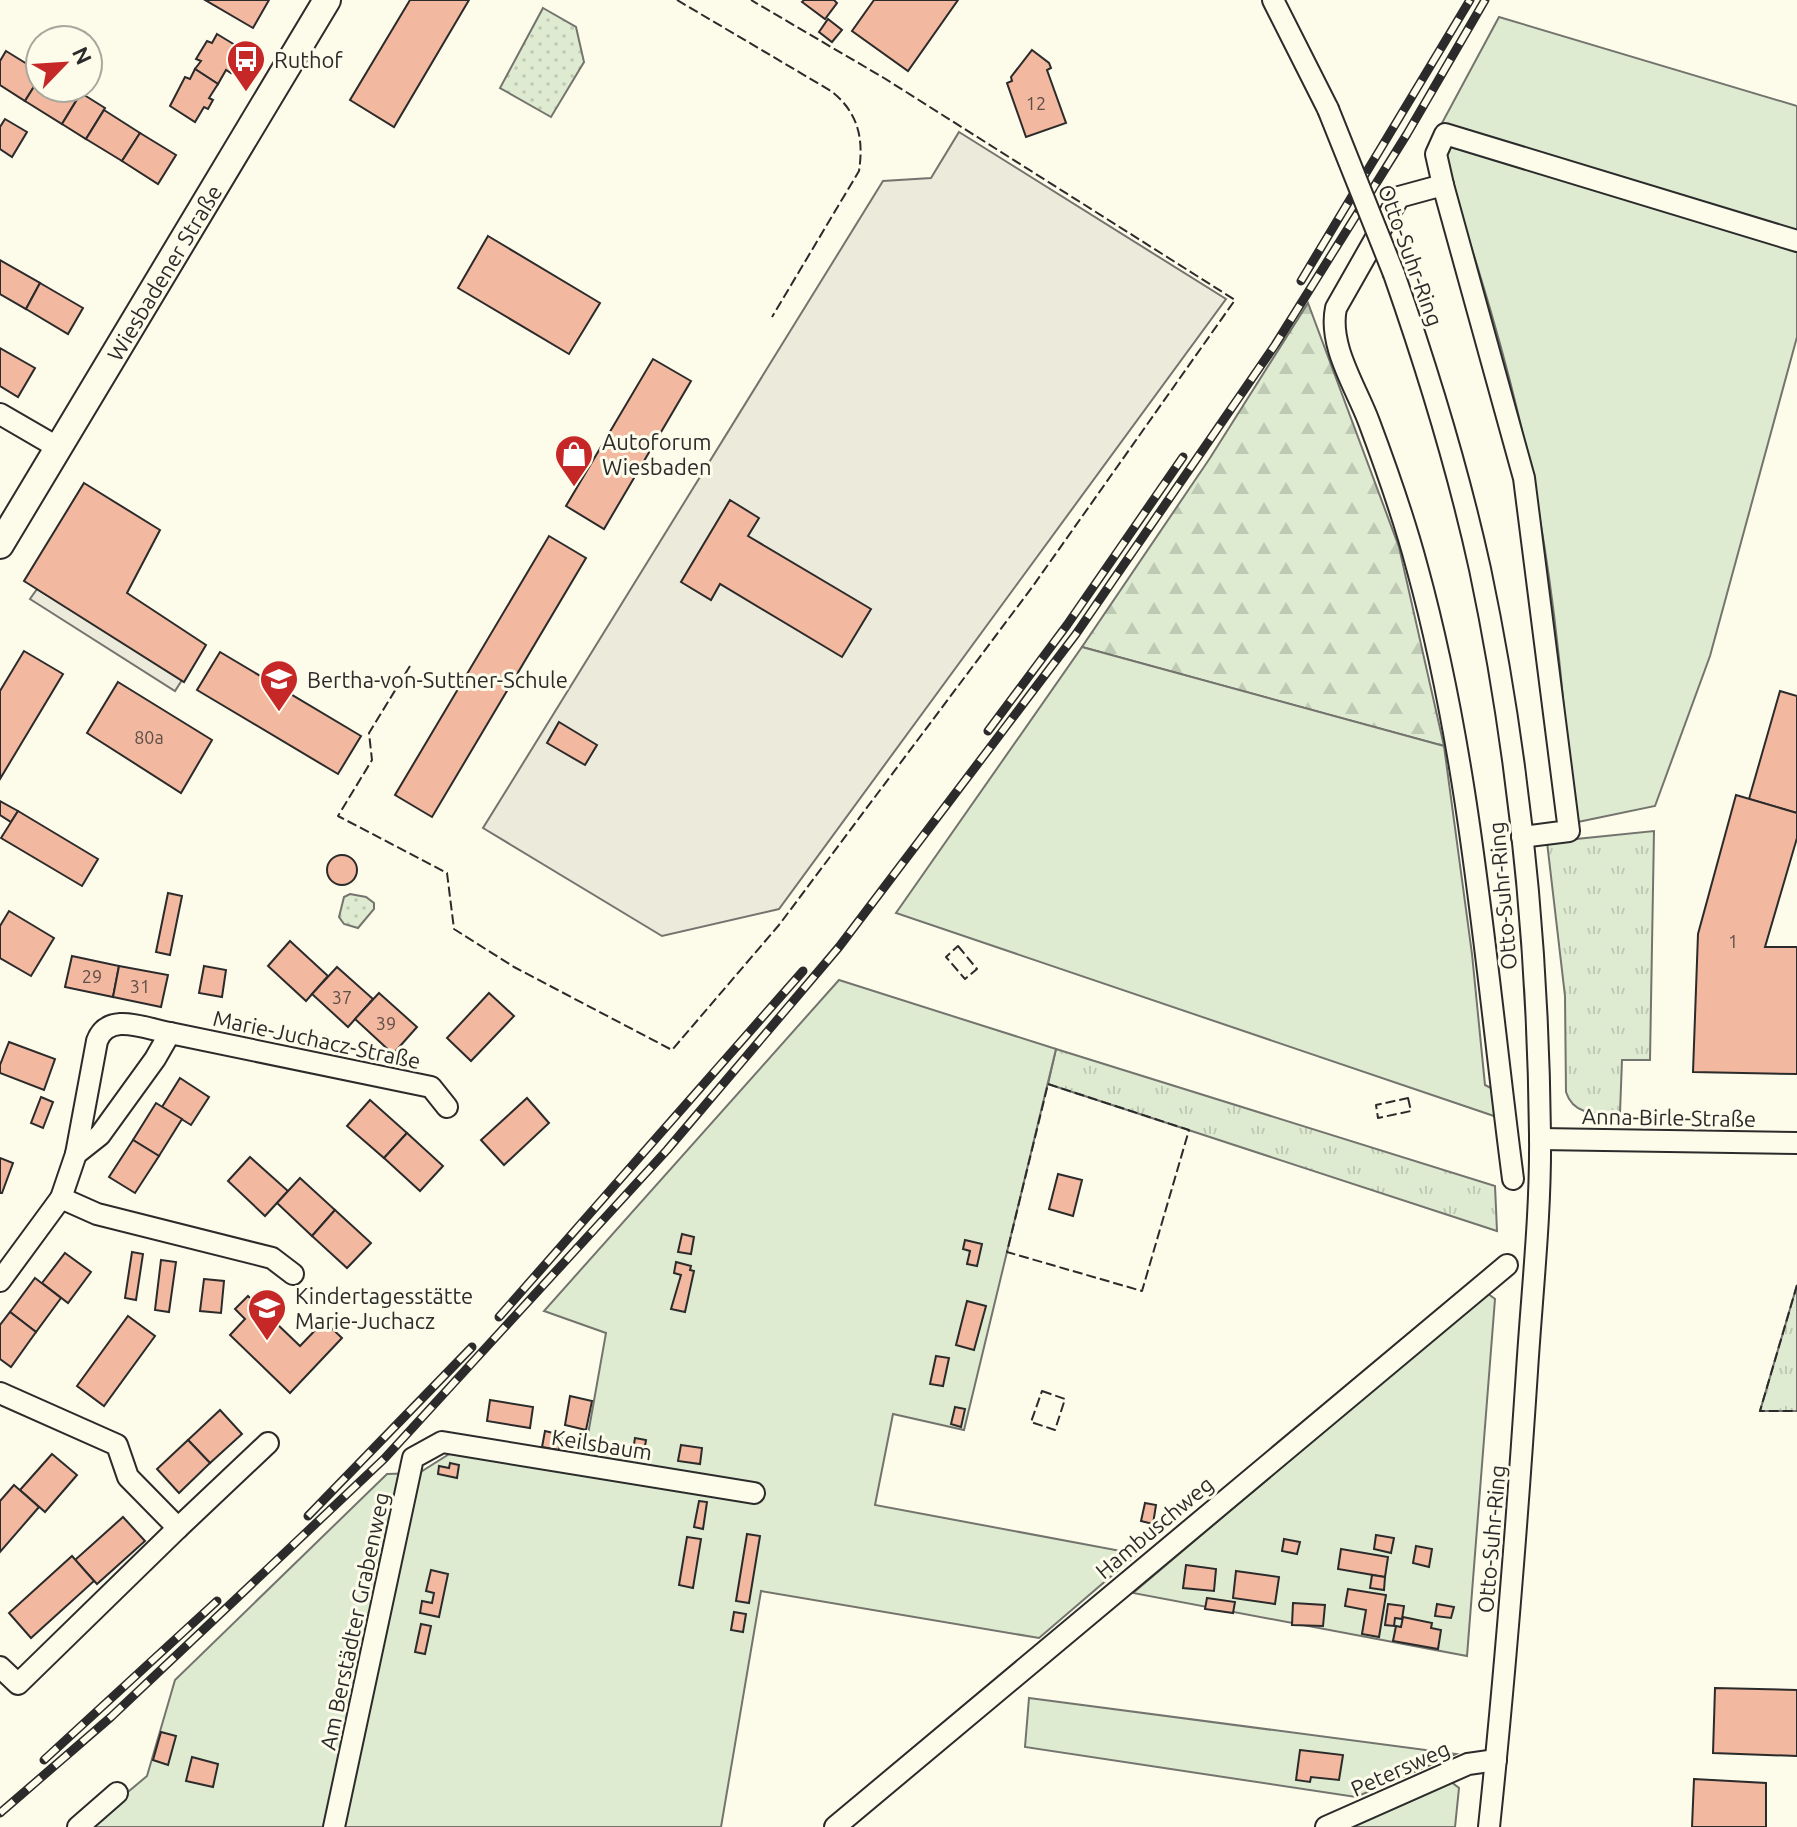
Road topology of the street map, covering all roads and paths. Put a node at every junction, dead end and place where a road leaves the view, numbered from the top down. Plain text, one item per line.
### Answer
1 (327, 0) edge
2 (1273, 0) edge
3 (1443, 185) junction
4 (1797, 241) edge
5 (0, 414) edge
6 (57, 447) junction
7 (0, 545) edge
8 (1522, 837) junction
9 (170, 1033) junction
10 (447, 1107) dead end
11 (1540, 1139) junction
12 (1797, 1143) edge
13 (76, 1154) junction
14 (1513, 1179) dead end
15 (61, 1198) junction
16 (1507, 1265) dead end
17 (293, 1274) dead end
18 (0, 1281) edge
19 (0, 1393) edge
20 (442, 1442) joint
21 (268, 1443) dead end
22 (754, 1493) dead end
23 (178, 1528) junction
24 (0, 1667) edge
25 (1496, 1760) junction
26 (117, 1793) dead end
27 (78, 1827) edge
28 (334, 1827) edge
29 (835, 1827) edge
30 (1326, 1827) edge
31 (1489, 1827) edge

1 - 6 main road, Wiesbadener Straße
2 - 8 street, Otto-Suhr-Ring, bridge
3 - 4 street
3 - 8 street
3 - 14 street
5 - 6 street
6 - 7 main road, Wiesbadener Straße
8 - 11 street, Otto-Suhr-Ring
9 - 10 street, Marie-Juchacz-Straße
9 - 13 street, Marie-Juchacz-Straße
9 - 13 street, Marie-Juchacz-Straße
11 - 12 street, Anna-Birle-Straße
11 - 25 street, Otto-Suhr-Ring
13 - 15 street, Marie-Juchacz-Straße
15 - 17 street
15 - 18 street, Marie-Juchacz-Straße
16 - 29 street, Hambuschweg
19 - 23 street
20 - 22 street, Keilsbaum
20 - 28 street, Am Berstädter Grabenweg
21 - 23 street
23 - 24 street
25 - 30 street, Petersweg
25 - 31 street, Otto-Suhr-Ring
26 - 27 street

